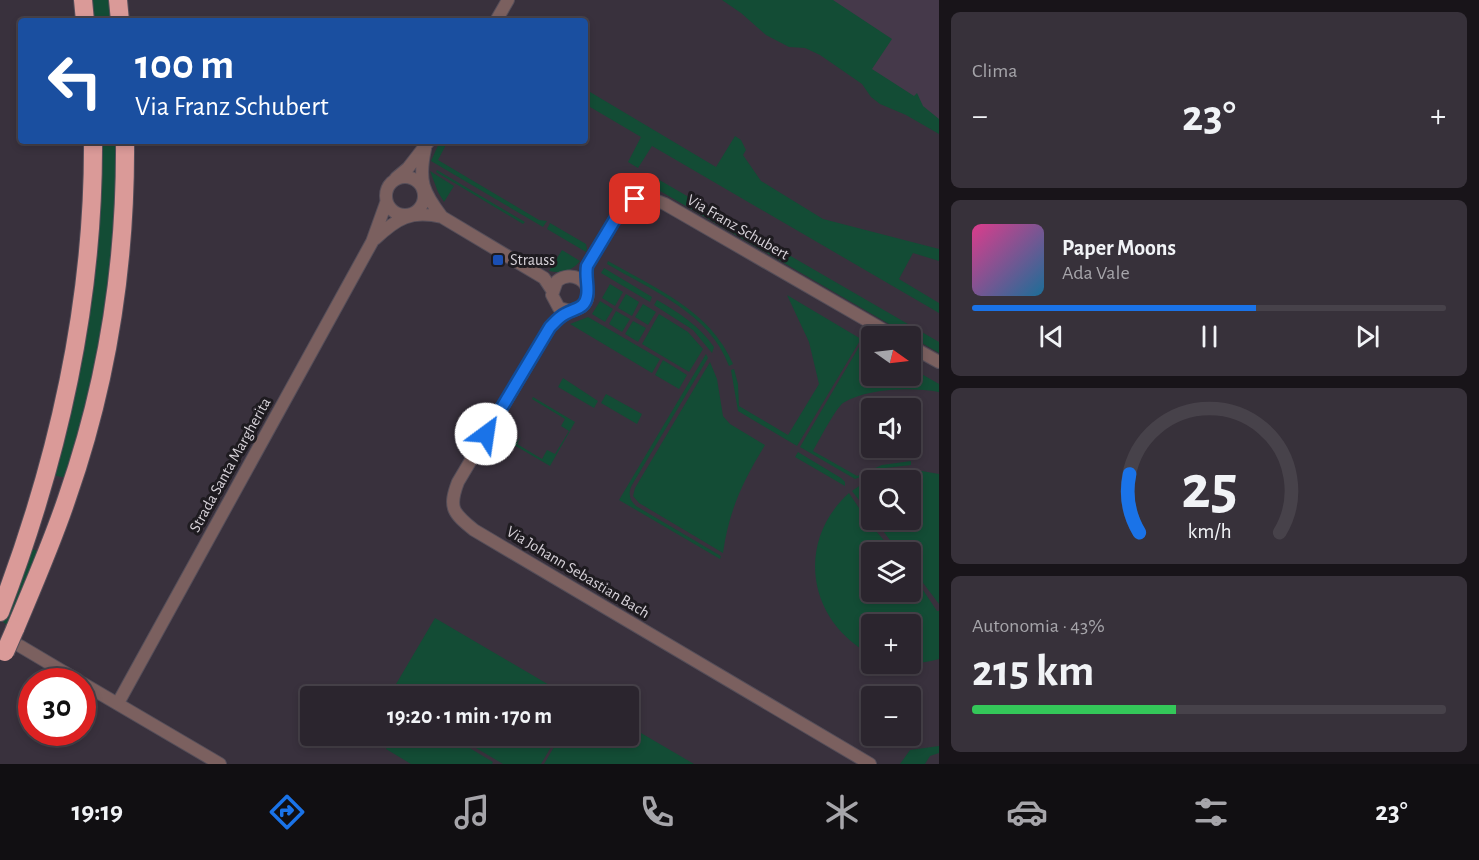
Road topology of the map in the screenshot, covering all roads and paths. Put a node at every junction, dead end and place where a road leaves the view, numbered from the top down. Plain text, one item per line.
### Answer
1 (83, 0) edge
2 (118, 0) edge
3 (508, 0) edge
4 (85, 18) edge
5 (120, 18) edge
6 (498, 18) edge
7 (93, 144) edge
8 (125, 144) edge
9 (427, 145) edge
10 (394, 179) junction
11 (424, 191) junction
12 (386, 203) junction
13 (407, 215) junction
14 (442, 217) junction
15 (372, 242) junction
16 (587, 266) junction
17 (567, 277) junction
18 (544, 278) junction
19 (586, 285) junction
20 (552, 290) junction
21 (556, 304) junction
22 (570, 311) junction
23 (877, 326) edge
24 (550, 327) junction
25 (921, 352) edge
26 (939, 362) edge
27 (0, 612) edge
28 (10, 648) edge
29 (52, 668) edge
30 (96, 691) edge
31 (117, 703) junction
32 (220, 764) edge
33 (870, 764) edge

1 - 4 highway
2 - 5 highway
3 - 6 street
7 - 27 highway
8 - 28 highway
9 - 10 street, Strada Santa Margherita
9 - 11 street, Strada Santa Margherita
10 - 11 street
10 - 12 street, Strada Santa Margherita
11 - 13 street, Strada Santa Margherita
11 - 14 street
12 - 13 street
12 - 15 street, Strada Santa Margherita
13 - 14 street
13 - 15 street, Strada Santa Margherita
14 - 18 street
15 - 31 street, Strada Santa Margherita
16 - 17 street, Via Franz Schubert
16 - 19 street, Via Franz Schubert
16 - 23 street, Via Franz Schubert
17 - 18 street
17 - 19 street
17 - 20 street
18 - 20 street
19 - 22 street
20 - 21 street
21 - 22 street
21 - 24 street, Via Johann Sebastian Bach
22 - 24 street, Via Johann Sebastian Bach
24 - 33 street, Via Johann Sebastian Bach
25 - 26 street
28 - 29 street
30 - 31 street
31 - 32 street

